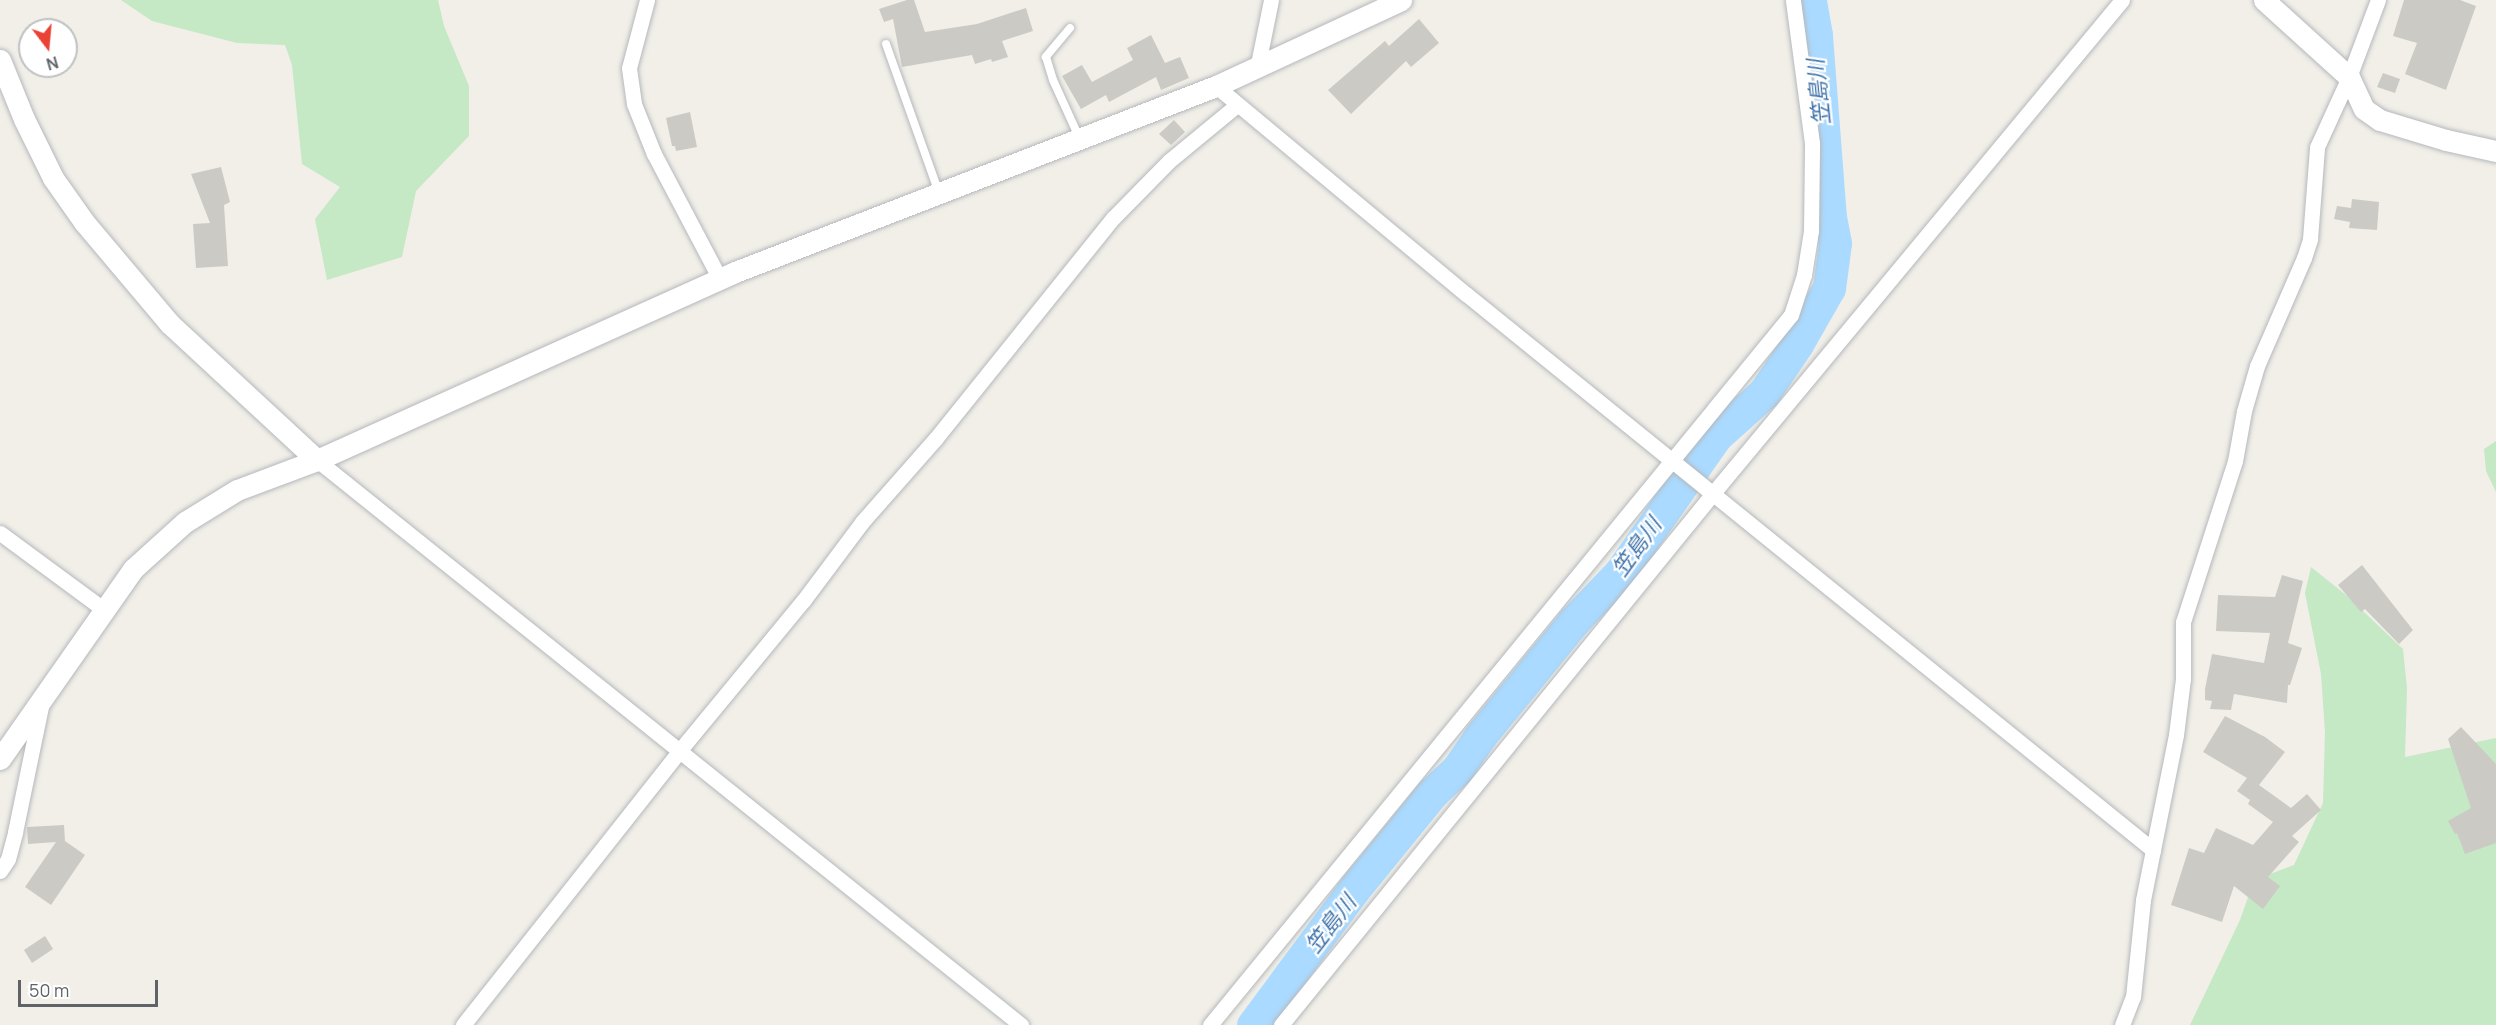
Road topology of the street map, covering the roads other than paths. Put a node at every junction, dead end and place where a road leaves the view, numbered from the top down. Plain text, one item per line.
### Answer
1 (647, 0) edge
2 (1271, 0) edge
3 (1401, 0) edge
4 (1793, 0) edge
5 (2122, 0) edge
6 (2264, 0) edge
7 (2378, 0) edge
8 (1070, 28) dead end
9 (886, 44) dead end
10 (0, 60) edge
11 (1258, 64) junction
12 (2349, 77) junction
13 (1216, 86) junction
14 (1237, 105) junction
15 (1080, 139) junction
16 (2496, 151) edge
17 (939, 194) junction
18 (720, 279) junction
19 (316, 460) junction
20 (1672, 461) junction
21 (1714, 492) junction
22 (0, 533) edge
23 (103, 609) junction
24 (43, 697) junction
25 (680, 750) junction
26 (0, 759) edge
27 (2152, 850) junction
28 (0, 871) edge
29 (463, 1025) edge
30 (1022, 1025) edge
31 (1210, 1025) edge
32 (1281, 1025) edge
33 (2122, 1025) edge

1 - 18 street
2 - 11 street
3 - 11 street
4 - 20 street
5 - 21 street
6 - 12 street
7 - 12 street
8 - 15 lane
9 - 17 lane
10 - 19 street
11 - 13 street
12 - 16 street
12 - 27 street
13 - 14 street
13 - 15 street
14 - 20 street
14 - 25 street
15 - 17 street
17 - 18 street
18 - 19 street
19 - 23 street
19 - 25 street
20 - 21 street
20 - 31 street
21 - 27 street
21 - 32 street
22 - 23 street
23 - 24 street
24 - 26 street
24 - 28 street
25 - 29 street
25 - 30 street
27 - 33 street

